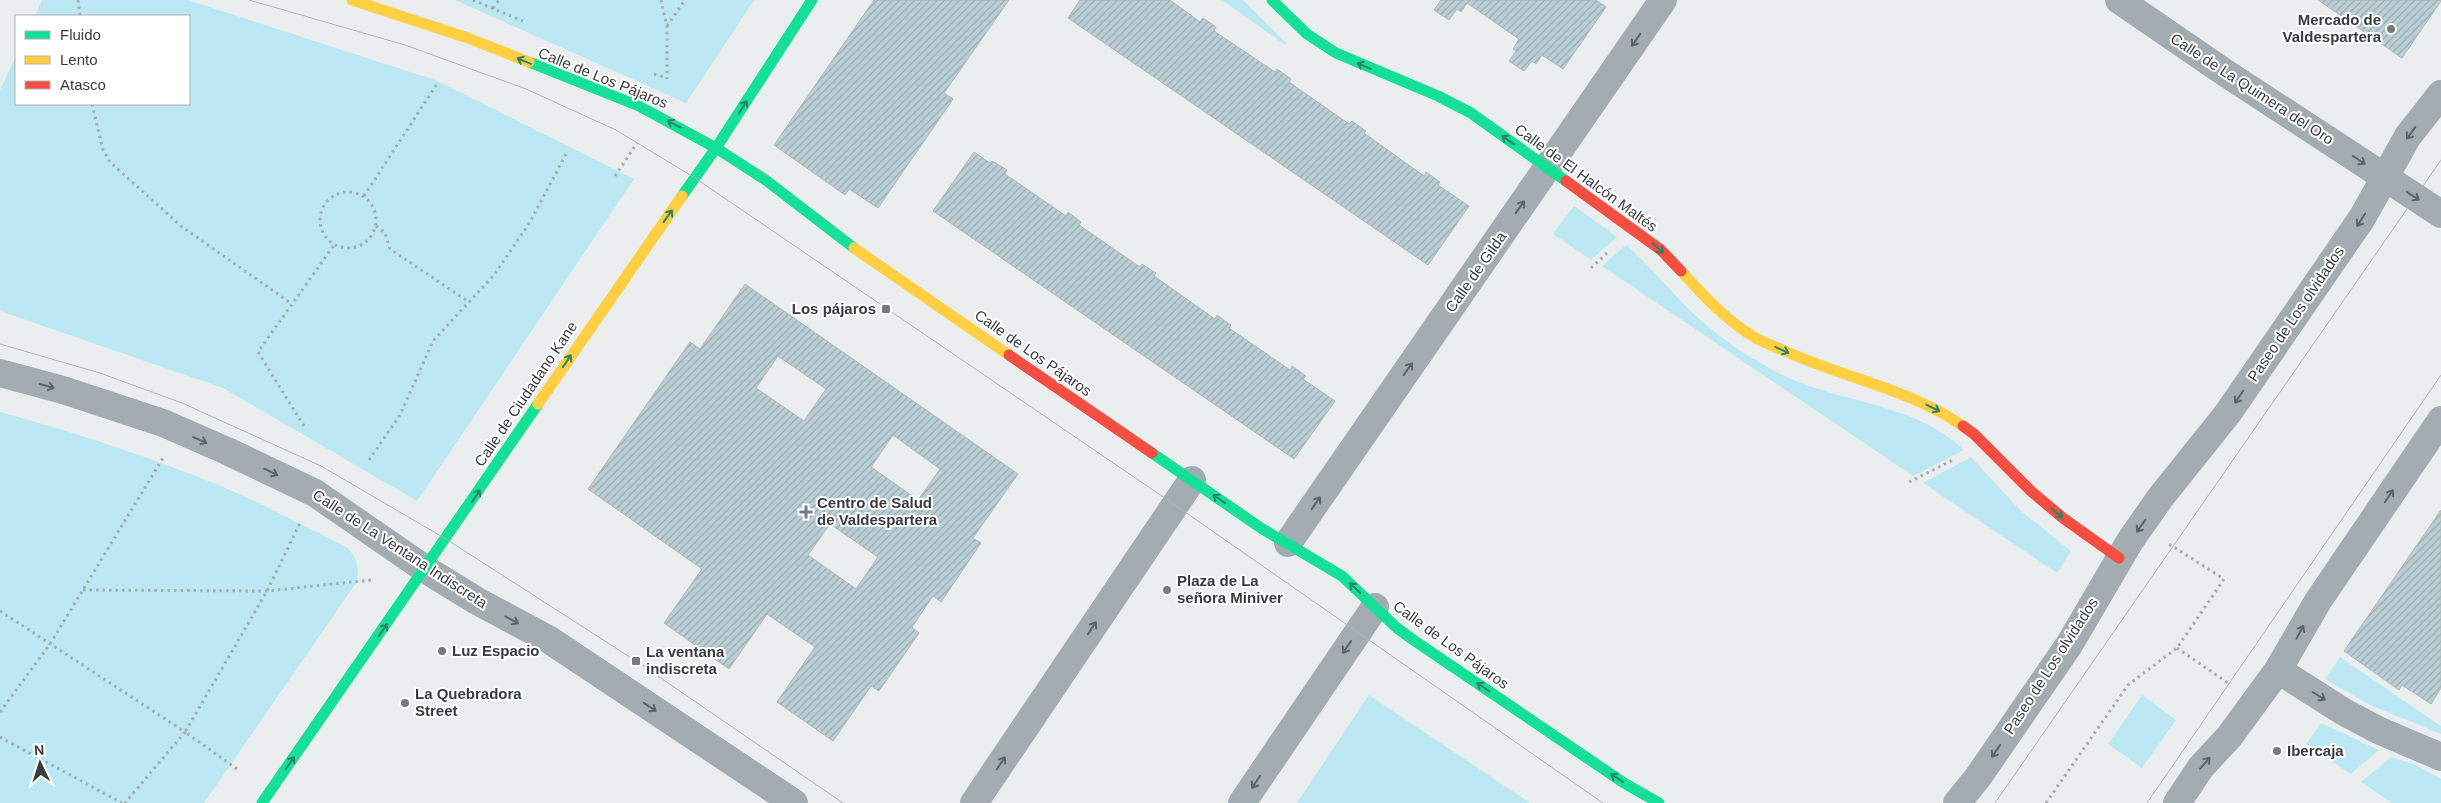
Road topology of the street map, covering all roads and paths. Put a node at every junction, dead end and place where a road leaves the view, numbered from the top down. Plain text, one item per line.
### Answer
1 (78, 0) edge
2 (352, 0) edge
3 (499, 0) edge
4 (661, 0) edge
5 (685, 0) edge
6 (812, 0) edge
7 (1272, 0) edge
8 (1663, 0) edge
9 (2119, 0) edge
10 (493, 8) dead end
11 (80, 15) edge
12 (667, 27) junction
13 (667, 78) dead end
14 (437, 84) dead end
15 (2441, 94) edge
16 (92, 105) edge
17 (716, 148) junction
18 (567, 152) dead end
19 (1547, 169) junction
20 (2385, 177) junction
21 (364, 196) junction
22 (2441, 214) edge
23 (376, 226) junction
24 (334, 245) junction
25 (469, 302) junction
26 (292, 304) junction
27 (0, 373) edge
28 (2441, 420) edge
29 (304, 426) dead end
30 (1984, 444) junction
31 (165, 454) dead end
32 (368, 460) dead end
33 (1192, 480) junction
34 (1909, 482) dead end
35 (303, 516) dead end
36 (2141, 526) junction
37 (1288, 543) junction
38 (2119, 558) junction
39 (425, 569) junction
40 (371, 580) dead end
41 (82, 590) junction
42 (267, 591) junction
43 (1375, 607) junction
44 (0, 611) edge
45 (50, 644) junction
46 (2177, 648) junction
47 (2278, 670) junction
48 (2256, 702) junction
49 (0, 712) edge
50 (185, 732) junction
51 (0, 737) edge
52 (2441, 757) edge
53 (237, 769) dead end
54 (123, 803) edge
55 (262, 803) edge
56 (794, 803) edge
57 (974, 803) edge
58 (1242, 803) edge
59 (1659, 803) edge
60 (1957, 803) edge
61 (2046, 803) edge
62 (2176, 803) edge

1 - 11 path
17 -> 2 street, Calle de Los Pájaros
3 - 10 path
4 - 12 path
5 - 12 path
17 -> 6 street, Calle de Ciudadano Kane
19 -> 7 street, Calle de El Halcón Maltés
8 -> 19 street, Calle de Gilda
9 -> 20 street, Calle de La Quimera del Oro
12 - 13 path
14 - 21 path
15 -> 20 street, Paseo de Los olvidados
16 - 26 path
17 - 33 street, Calle de Los Pájaros
39 -> 17 street, Calle de Ciudadano Kane
18 - 25 path
19 -> 30 street, Calle de El Halcón Maltés
37 -> 19 street, Calle de Gilda
20 -> 22 street
20 -> 36 street, Paseo de Los olvidados
21 - 23 path
21 - 24 path
23 - 24 path
23 - 25 path
24 - 26 path
25 - 32 path
26 - 29 path
27 -> 39 street, Calle de La Ventana Indiscreta
47 -> 28 street
30 - 34 path
30 -> 38 street, Calle de El Halcón Maltés
31 - 41 path
37 -> 33 street, Calle de Los Pájaros
57 -> 33 street
35 - 42 path
36 -> 38 street, Paseo de Los olvidados
36 - 46 path
43 -> 37 street, Calle de Los Pájaros
38 -> 60 street, Paseo de Los olvidados
55 -> 39 street, Calle de Ciudadano Kane
39 -> 56 street, Calle de La Ventana Indiscreta
40 - 42 path
41 - 42 path
41 - 45 path
42 - 50 path
43 -> 58 street
59 -> 43 street, Calle de Los Pájaros
44 - 45 path
45 - 49 path
45 - 50 path
46 - 48 path
46 - 61 path
47 - 48 street
47 -> 52 street
62 -> 48 street
50 - 53 path
50 - 54 path
51 - 54 path

